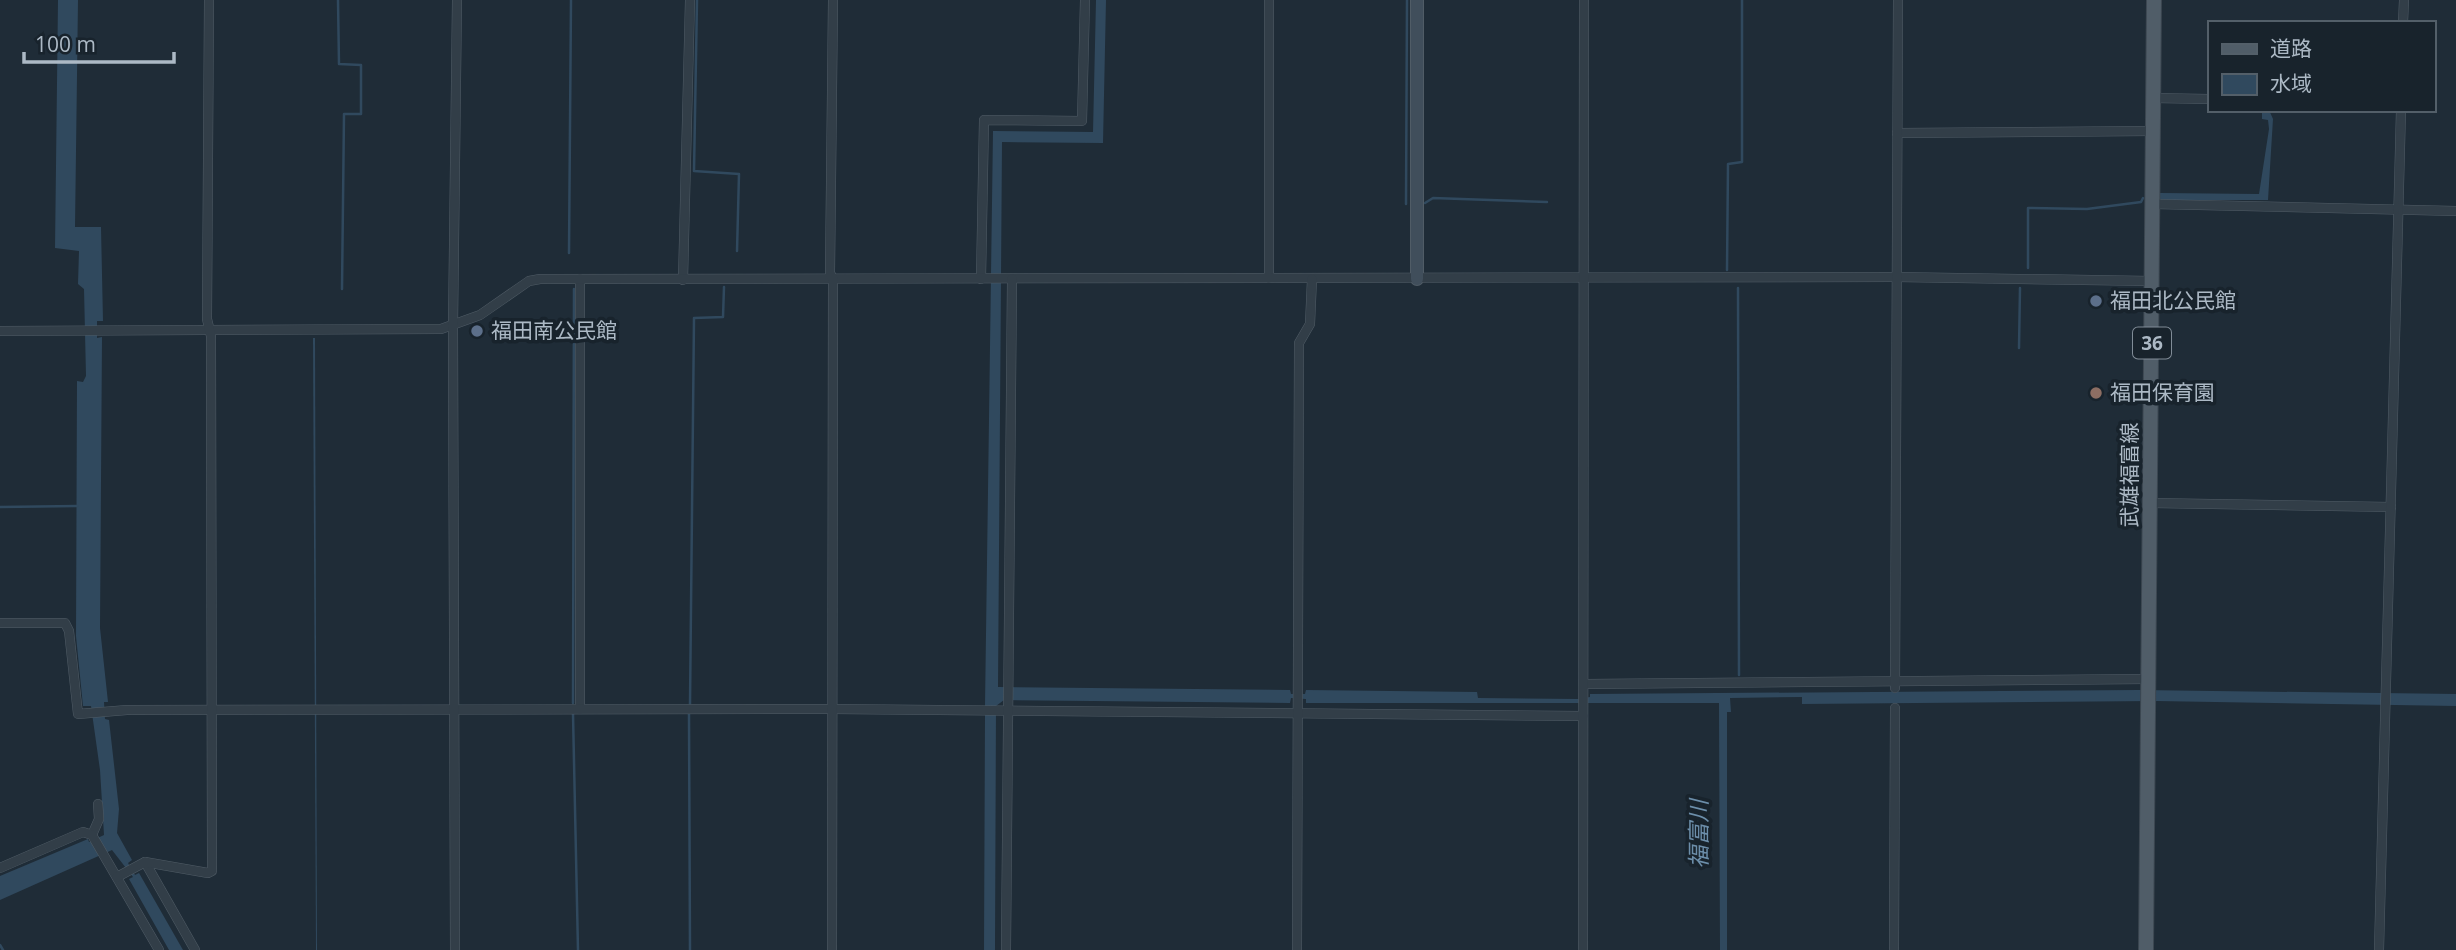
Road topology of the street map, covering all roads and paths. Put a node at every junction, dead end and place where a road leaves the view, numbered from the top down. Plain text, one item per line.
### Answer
1 (209, 0) edge
2 (457, 0) edge
3 (690, 0) edge
4 (832, 0) edge
5 (1085, 0) edge
6 (1269, 0) edge
7 (1417, 0) edge
8 (1584, 0) edge
9 (1898, 0) edge
10 (2154, 0) edge
11 (2403, 0) edge
12 (2403, 21) edge
13 (2153, 98) junction
14 (2208, 99) edge
15 (2402, 112) edge
16 (2153, 131) junction
17 (1897, 133) junction
18 (2153, 204) junction
19 (2400, 209) junction
20 (2456, 211) edge
21 (1896, 277) junction
22 (1269, 278) junction
23 (1584, 278) junction
24 (580, 279) junction
25 (833, 279) junction
26 (986, 279) junction
27 (1008, 279) junction
28 (1312, 279) junction
29 (1417, 279) junction
30 (683, 280) junction
31 (2152, 281) junction
32 (453, 326) junction
33 (208, 328) junction
34 (0, 331) edge
35 (2151, 503) junction
36 (2391, 507) junction
37 (0, 624) edge
38 (2149, 683) junction
39 (1895, 685) junction
40 (1585, 689) junction
41 (1001, 708) junction
42 (1895, 708) dead end
43 (210, 709) junction
44 (454, 709) junction
45 (580, 709) junction
46 (831, 709) junction
47 (1584, 711) junction
48 (1298, 713) junction
49 (99, 804) dead end
50 (93, 836) junction
51 (141, 864) junction
52 (0, 868) edge
53 (121, 875) junction
54 (159, 950) edge
55 (195, 950) edge
56 (455, 950) edge
57 (832, 950) edge
58 (1006, 950) edge
59 (1297, 950) edge
60 (1583, 950) edge
61 (1894, 950) edge
62 (2146, 950) edge
63 (2379, 950) edge

1 - 33 street
2 - 32 street
3 - 30 street
4 - 25 street
5 - 26 street
6 - 22 street
7 - 29 street
8 - 23 street
9 - 17 street
10 - 13 main road, 武雄福富線 / 36
11 - 12 street
13 - 14 street
13 - 16 main road, 武雄福富線 / 36
15 - 19 street
16 - 17 street
16 - 18 main road, 武雄福富線 / 36
17 - 21 street
18 - 19 street
18 - 31 main road, 武雄福富線 / 36
19 - 20 street
19 - 36 street
21 - 23 street
21 - 31 street
21 - 39 street
22 - 27 street
22 - 28 street
23 - 29 street
23 - 40 street
24 - 30 street
24 - 32 street
24 - 45 street
25 - 26 street
25 - 30 street
25 - 46 street
26 - 27 street
27 - 41 street
28 - 29 street
28 - 48 street
31 - 35 main road, 武雄福富線 / 36
32 - 33 street
32 - 44 street
33 - 34 street
33 - 43 street
35 - 36 street
35 - 38 main road, 武雄福富線 / 36
36 - 63 street
37 - 43 street
38 - 39 street
38 - 62 main road, 武雄福富線 / 36
39 - 40 street
40 - 47 street
41 - 46 street
41 - 48 street
41 - 58 street
42 - 61 street
43 - 44 street
43 - 51 street
44 - 45 street
44 - 56 street
45 - 46 street
46 - 57 street
47 - 48 street
47 - 60 street
48 - 59 street
49 - 50 street
50 - 52 street
50 - 53 street
51 - 53 street
51 - 55 street
53 - 54 street

